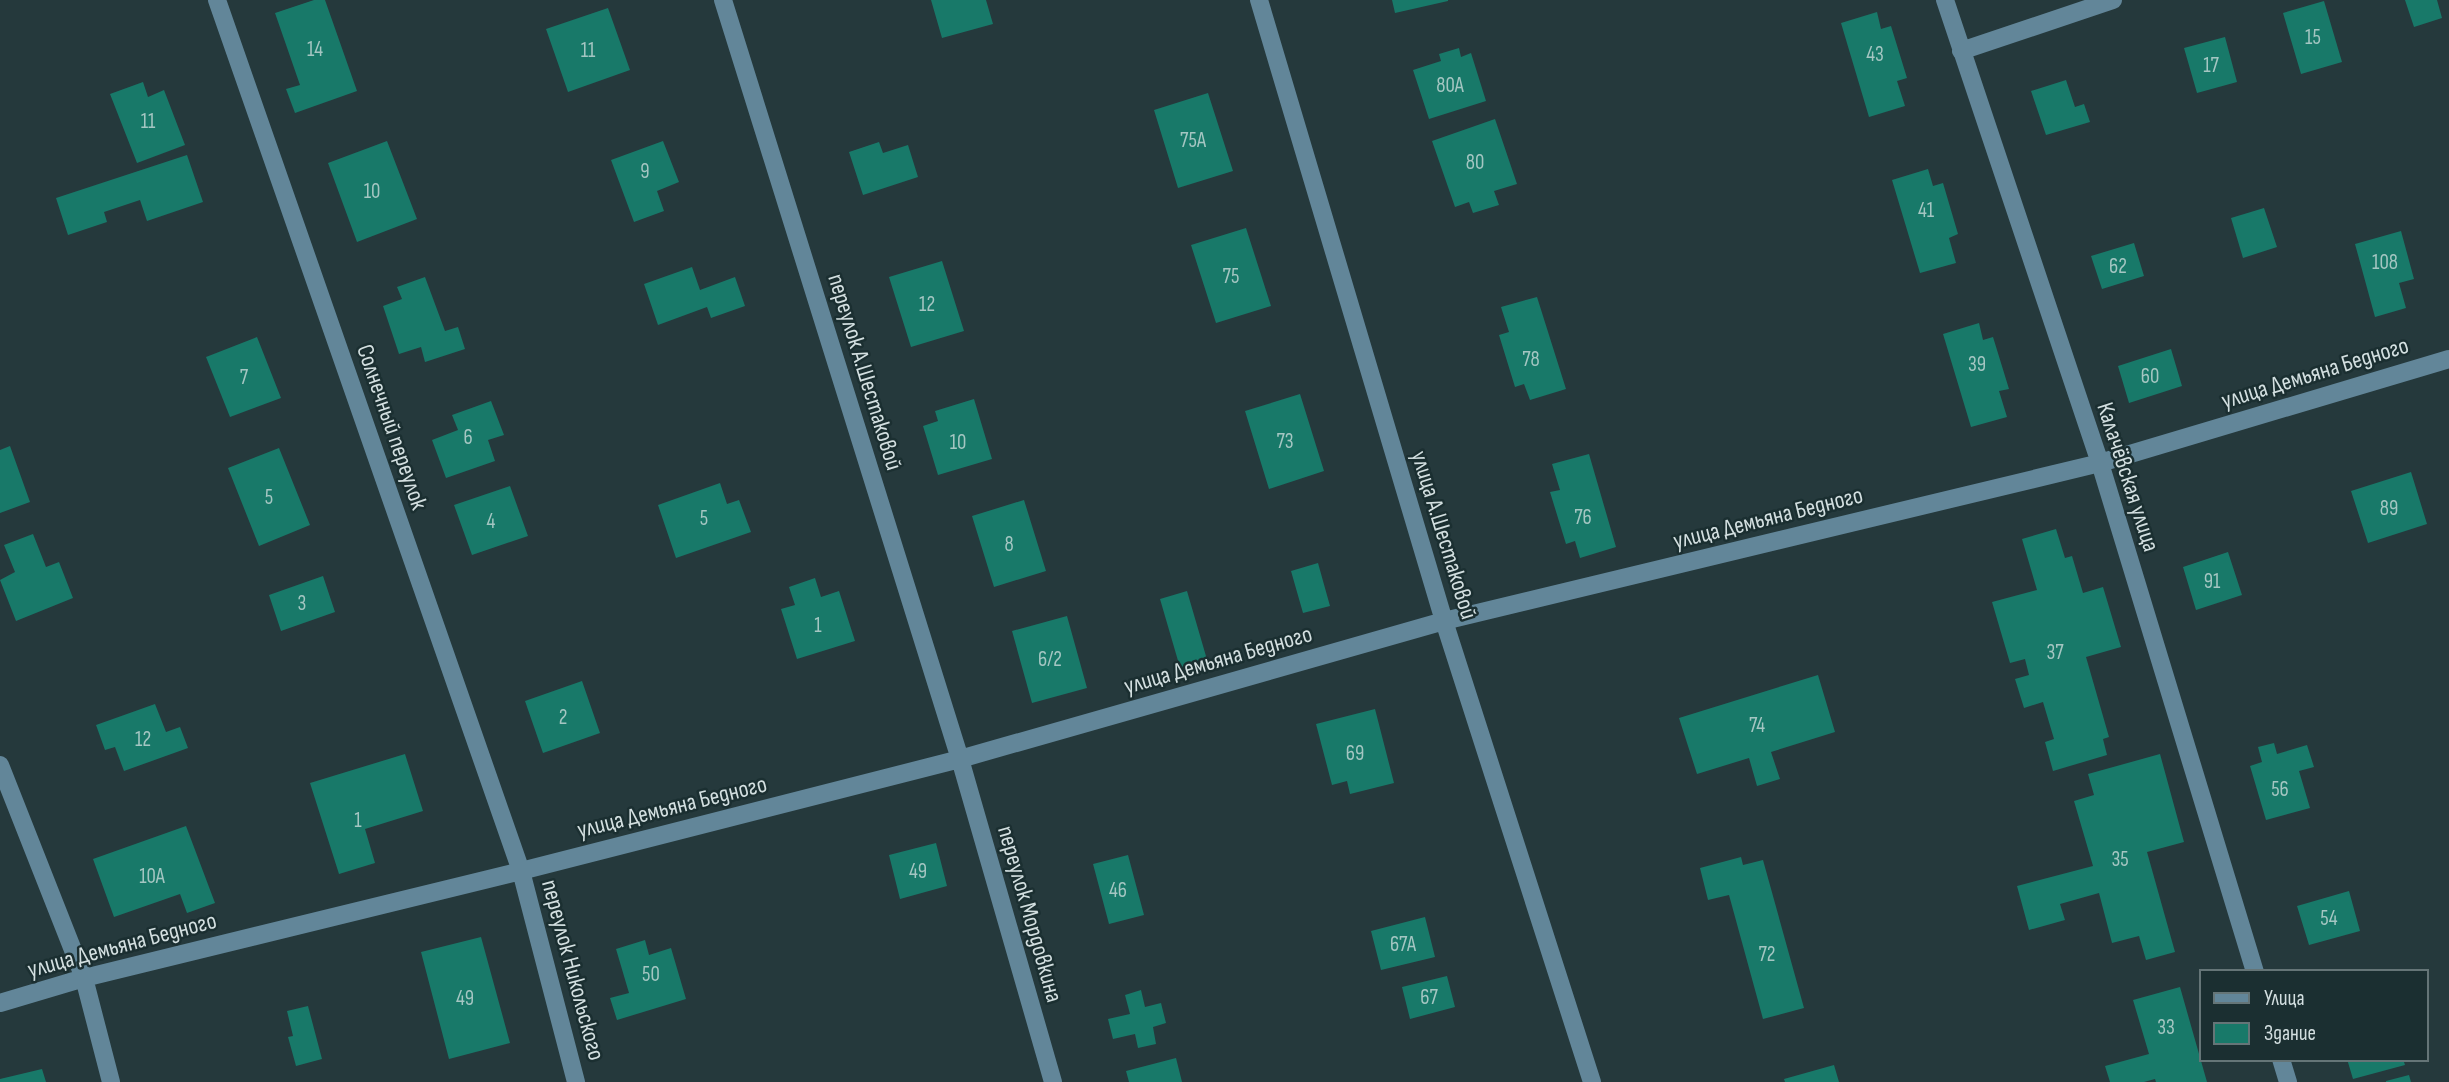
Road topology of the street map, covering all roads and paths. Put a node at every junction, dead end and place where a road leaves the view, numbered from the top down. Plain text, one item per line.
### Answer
1 (217, 0) edge
2 (723, 0) edge
3 (1258, 0) edge
4 (1945, 0) edge
5 (2113, 0) edge
6 (1961, 51) junction
7 (2449, 359) edge
8 (2099, 463) junction
9 (1444, 621) junction
10 (960, 759) junction
11 (0, 765) edge
12 (521, 871) junction
13 (2254, 970) edge
14 (84, 978) junction
15 (0, 1003) edge
16 (2282, 1061) edge
17 (111, 1082) edge
18 (576, 1082) edge
19 (1053, 1082) edge
20 (1592, 1082) edge
21 (2288, 1082) edge

1 - 12 street, Солнечный переулок
2 - 10 street, переулок А.Шестаковой
3 - 9 street, улица А.Шестаковой
4 - 6 street, Калачёвская улица
5 - 6 street
6 - 8 street, Калачёвская улица
7 - 8 street, улица Демьяна Бедного
8 - 9 street, улица Демьяна Бедного
8 - 13 street, Калачёвская улица
9 - 10 street, улица Демьяна Бедного
9 - 20 street, улица А.Шестаковой
10 - 12 street, улица Демьяна Бедного
10 - 19 street, переулок Мордовкина
11 - 14 street
12 - 14 street, улица Демьяна Бедного
12 - 18 street, переулок Никольского
14 - 15 street, улица Демьяна Бедного
14 - 17 street
16 - 21 street

